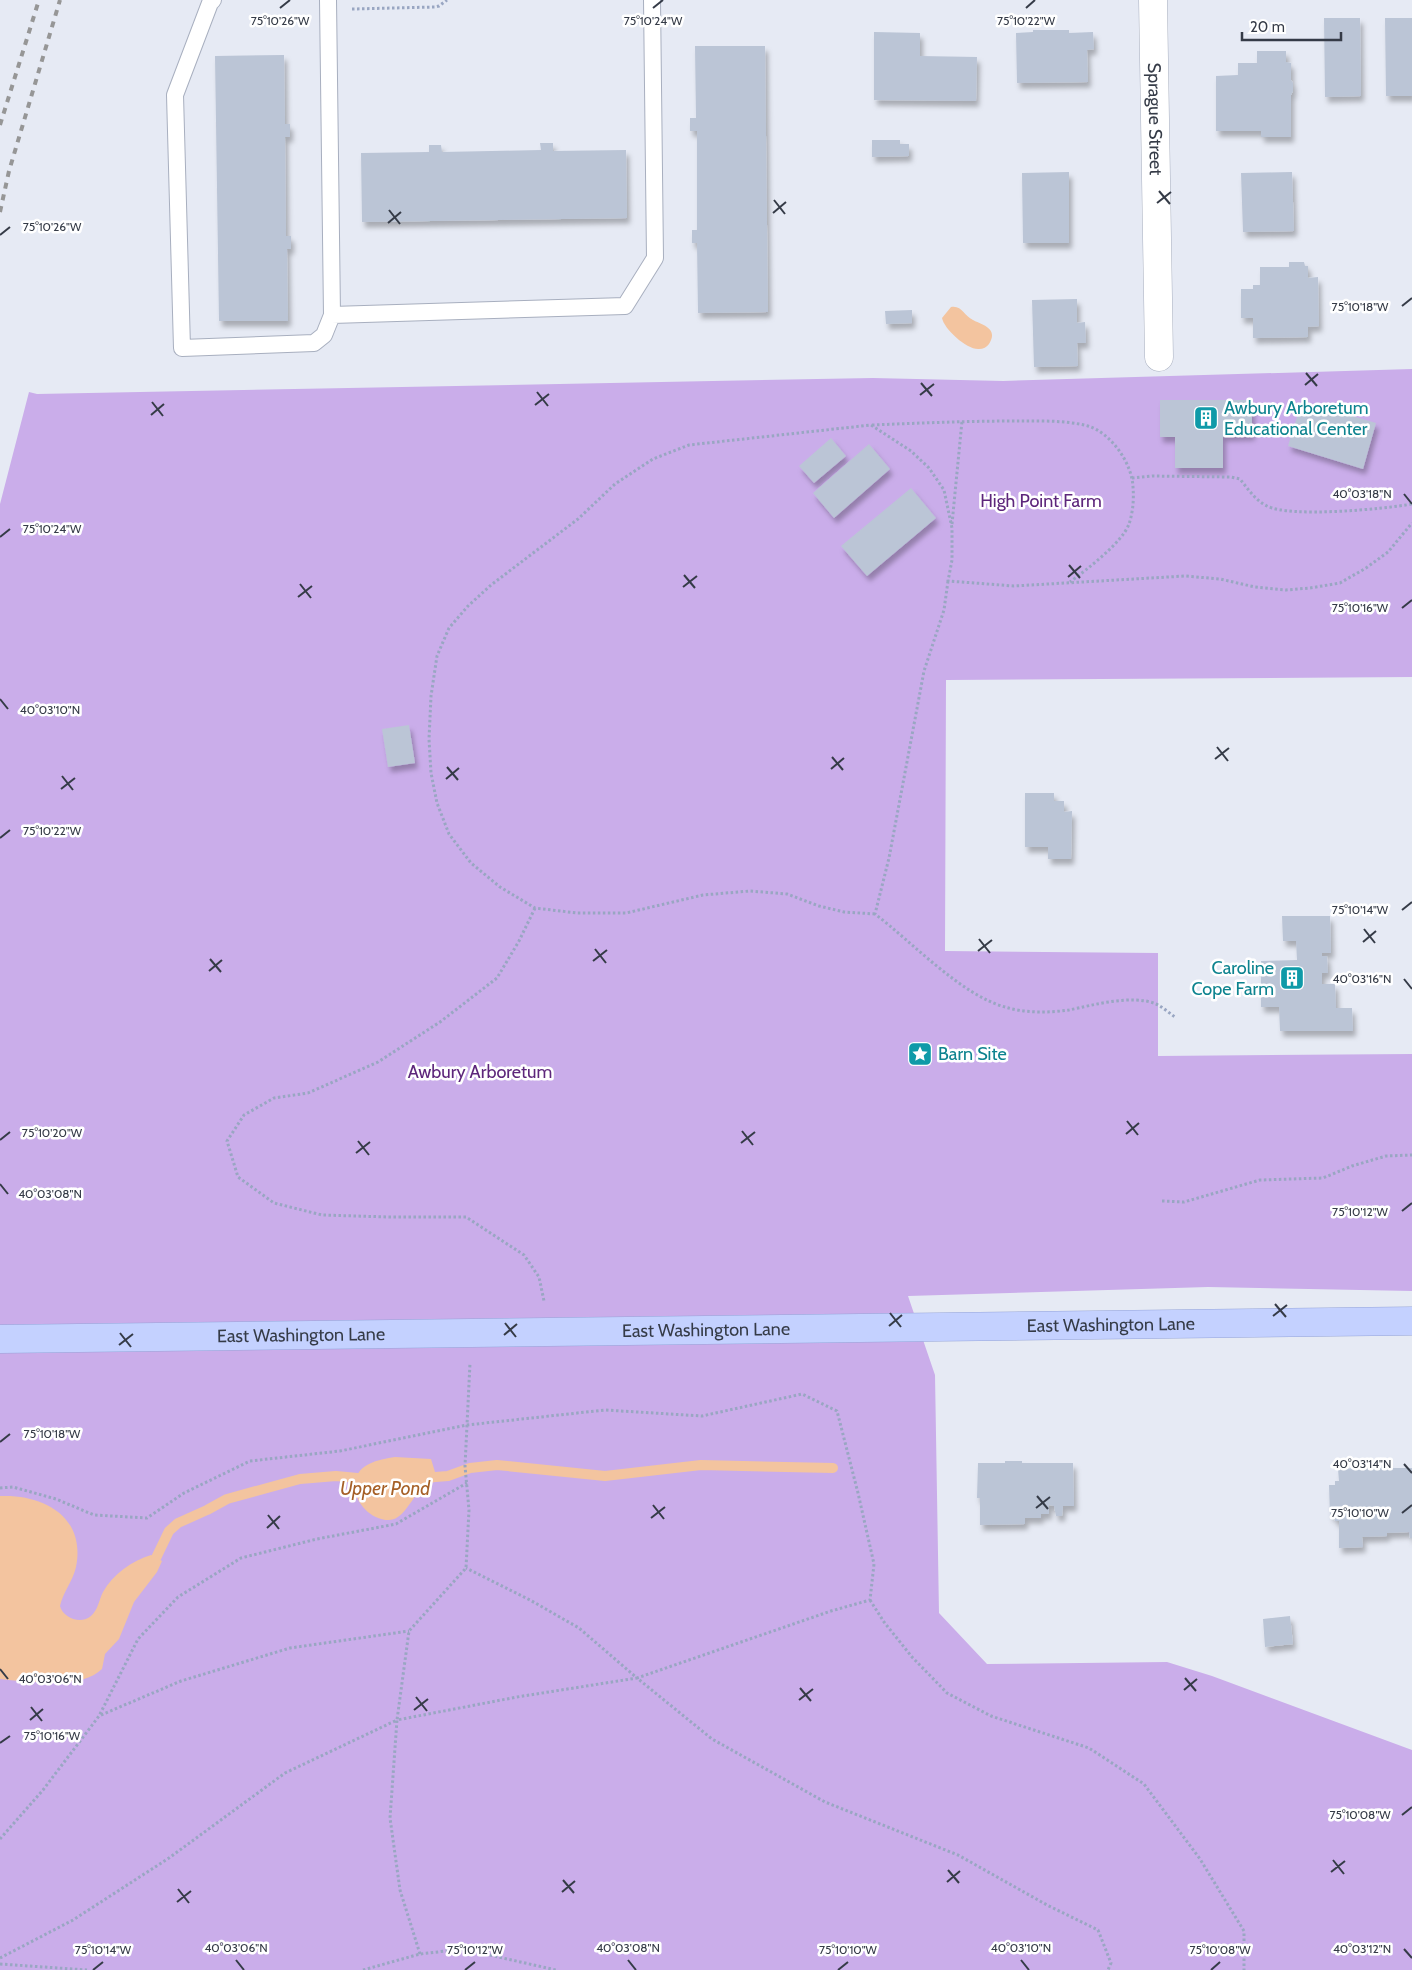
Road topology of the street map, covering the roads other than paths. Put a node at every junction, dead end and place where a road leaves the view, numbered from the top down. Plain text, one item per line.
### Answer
1 (213, 0) edge
2 (652, 0) edge
3 (1153, 0) edge
4 (328, 5) edge
5 (332, 315) junction
6 (1159, 357) dead end
7 (1412, 1321) edge
8 (0, 1339) edge

1 - 5 lane
2 - 5 lane
3 - 6 street, Sprague Street
4 - 5 lane
7 - 8 main road, East Washington Lane

